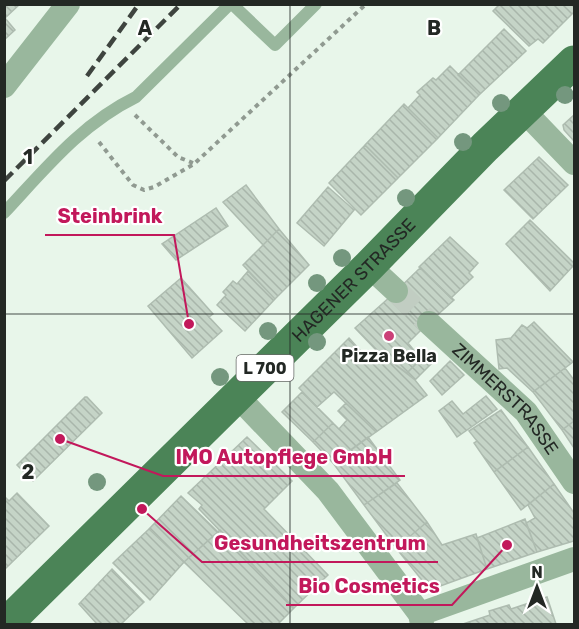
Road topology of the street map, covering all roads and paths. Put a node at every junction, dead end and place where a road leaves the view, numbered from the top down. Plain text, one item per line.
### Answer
1 (68, 4) edge
2 (231, 4) edge
3 (316, 4) edge
4 (366, 4) edge
5 (574, 62) edge
6 (4, 86) edge
7 (123, 104) junction
8 (524, 111) junction
9 (87, 127) junction
10 (574, 163) edge
11 (194, 164) junction
12 (4, 213) edge
13 (369, 266) junction
14 (396, 291) tunnel mouth
15 (429, 323) tunnel mouth
16 (237, 396) junction
17 (574, 482) edge
18 (574, 559) edge
19 (421, 619) edge
20 (6, 624) edge

1 - 6 street
2 - 3 lane
2 - 7 lane
4 - 11 path
5 - 8 main road, HAGENER STRASSE / L 700
7 - 9 lane
7 - 11 path
8 - 10 street
8 - 13 main road, HAGENER STRASSE / L 700
9 - 11 path
9 - 12 lane
13 - 14 street
13 - 16 main road, HAGENER STRASSE / L 700
15 - 17 street, ZIMMERSTRASSE
16 - 19 street
16 - 20 main road, HAGENER STRASSE / L 700
18 - 19 street

